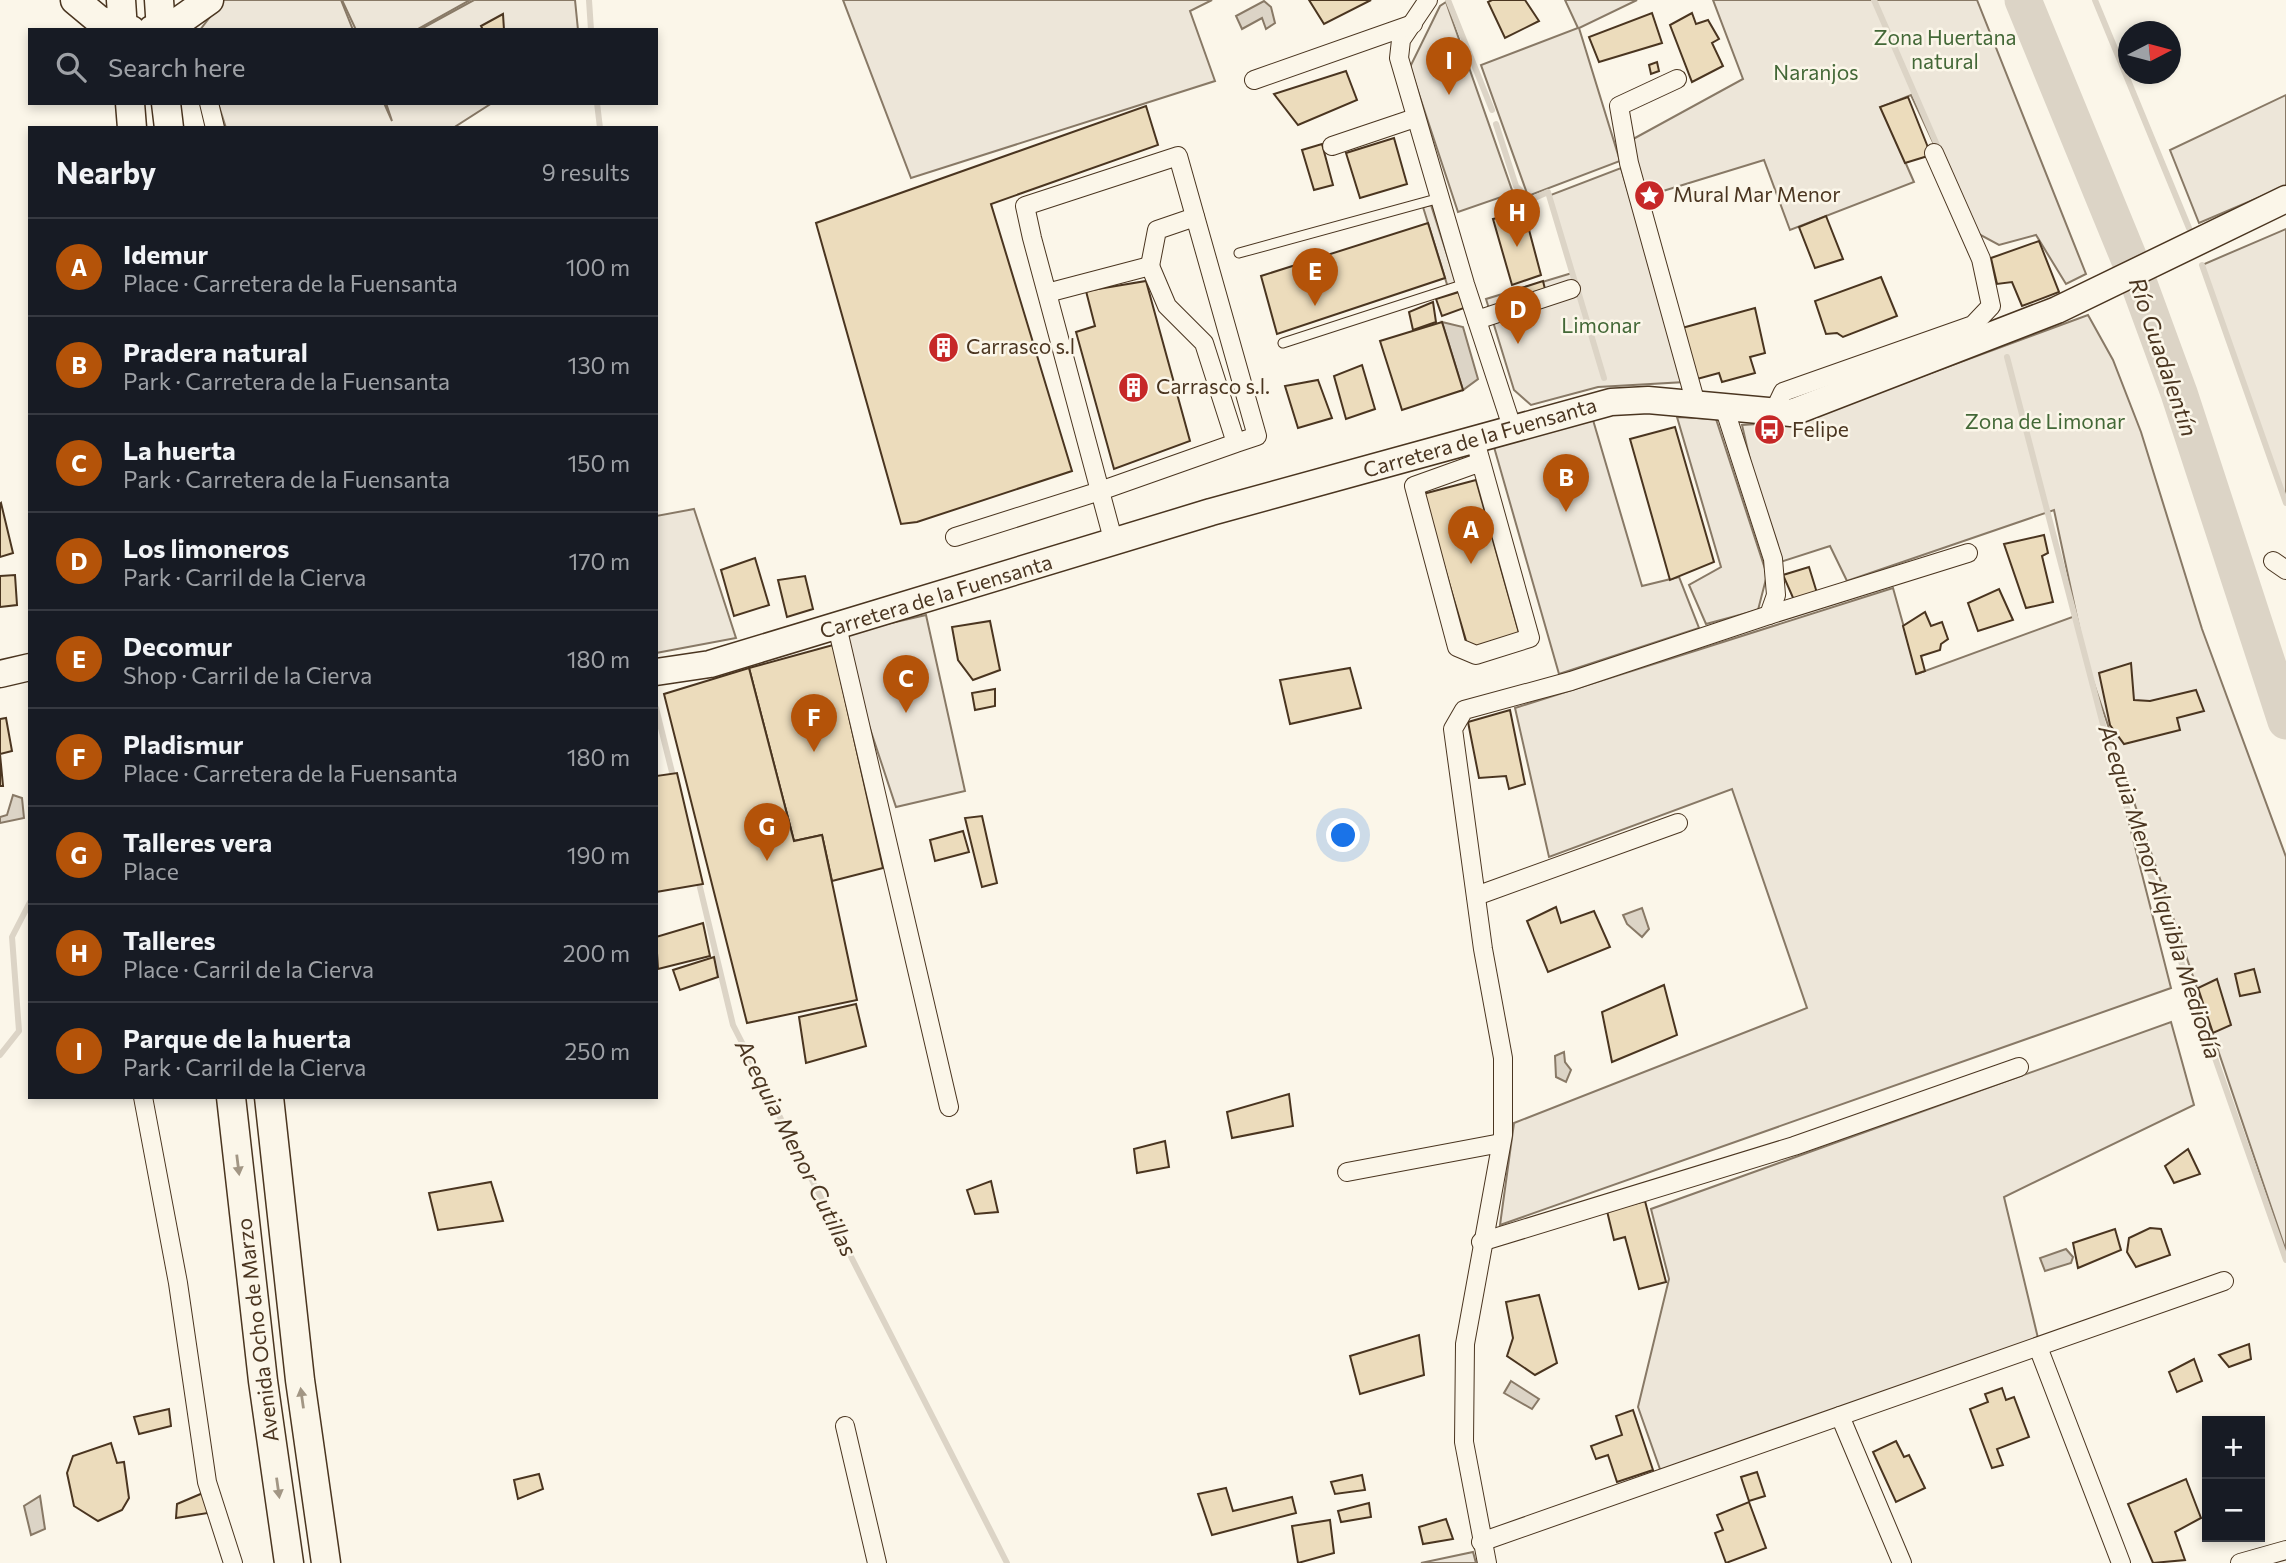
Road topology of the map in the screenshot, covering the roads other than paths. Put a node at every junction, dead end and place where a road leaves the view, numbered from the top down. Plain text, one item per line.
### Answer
1 (75, 0) edge
2 (121, 0) edge
3 (159, 0) edge
4 (1428, 0) edge
5 (198, 15) edge
6 (1413, 24) junction
7 (120, 28) edge
8 (123, 28) edge
9 (161, 28) edge
10 (164, 28) edge
11 (1677, 79) dead end
12 (1254, 80) dead end
13 (130, 105) edge
14 (166, 105) edge
15 (209, 105) edge
16 (1415, 118) junction
17 (132, 126) edge
18 (169, 126) edge
19 (215, 126) edge
20 (1332, 146) dead end
21 (1934, 153) dead end
22 (1440, 198) junction
23 (2286, 199) edge
24 (1195, 218) junction
25 (1239, 253) dead end
26 (1150, 266) junction
27 (1465, 284) junction
28 (1571, 289) dead end
29 (1477, 320) junction
30 (1283, 343) dead end
31 (1696, 404) junction
32 (1724, 407) junction
33 (1773, 413) junction
34 (1513, 430) junction
35 (1236, 443) junction
36 (1478, 452) junction
37 (1099, 485) junction
38 (955, 537) dead end
39 (1114, 543) junction
40 (1968, 553) dead end
41 (1769, 615) junction
42 (837, 626) junction
43 (28, 667) edge
44 (658, 671) edge
45 (0, 674) edge
46 (1678, 823) dead end
47 (1476, 896) junction
48 (2019, 1067) dead end
49 (144, 1099) edge
50 (231, 1099) edge
51 (269, 1099) edge
52 (949, 1107) dead end
53 (1501, 1143) junction
54 (1347, 1172) dead end
55 (1481, 1242) junction
56 (2224, 1281) dead end
57 (2038, 1347) junction
58 (1840, 1416) junction
59 (845, 1426) dead end
60 (1481, 1542) junction
61 (2286, 1550) edge
62 (233, 1563) edge
63 (289, 1563) edge
64 (326, 1563) edge
65 (877, 1563) edge
66 (1486, 1563) edge
67 (1902, 1563) edge
68 (2121, 1563) edge
69 (2240, 1563) edge

1 - 7 main road
2 - 8 main road
3 - 9 main road
4 - 6 street
5 - 10 main road
6 - 12 street
6 - 16 street
11 - 31 street
13 - 17 main road
14 - 18 main road
15 - 19 street
16 - 20 street
16 - 22 street
21 - 33 street
22 - 25 lane
22 - 27 street
23 - 33 main road, Carretera de la Fuensanta
24 - 26 street
24 - 35 street
24 - 37 street
26 - 35 street
26 - 37 street
27 - 29 street
27 - 30 lane
28 - 29 street
29 - 34 street
31 - 32 main road, Carretera de la Fuensanta
31 - 34 main road, Carretera de la Fuensanta
32 - 33 main road, Carretera de la Fuensanta
32 - 41 street
34 - 36 main road, Carretera de la Fuensanta
35 - 37 street
36 - 36 street
36 - 39 main road, Carretera de la Fuensanta
37 - 38 street
37 - 39 street
39 - 42 main road, Carretera de la Fuensanta
40 - 41 street
41 - 47 street
42 - 44 main road, Carretera de la Fuensanta
42 - 52 street
43 - 45 main road
46 - 47 street
47 - 53 street
48 - 55 street
49 - 62 street
50 -> 63 main road, Avenida Ocho de Marzo
64 -> 51 main road, Avenida Ocho de Marzo
53 - 54 street
53 - 55 street
55 - 60 street
56 - 57 street
57 - 58 street
57 - 68 street
58 - 60 street
58 - 67 street
59 - 65 street
60 - 66 street
61 - 69 street

